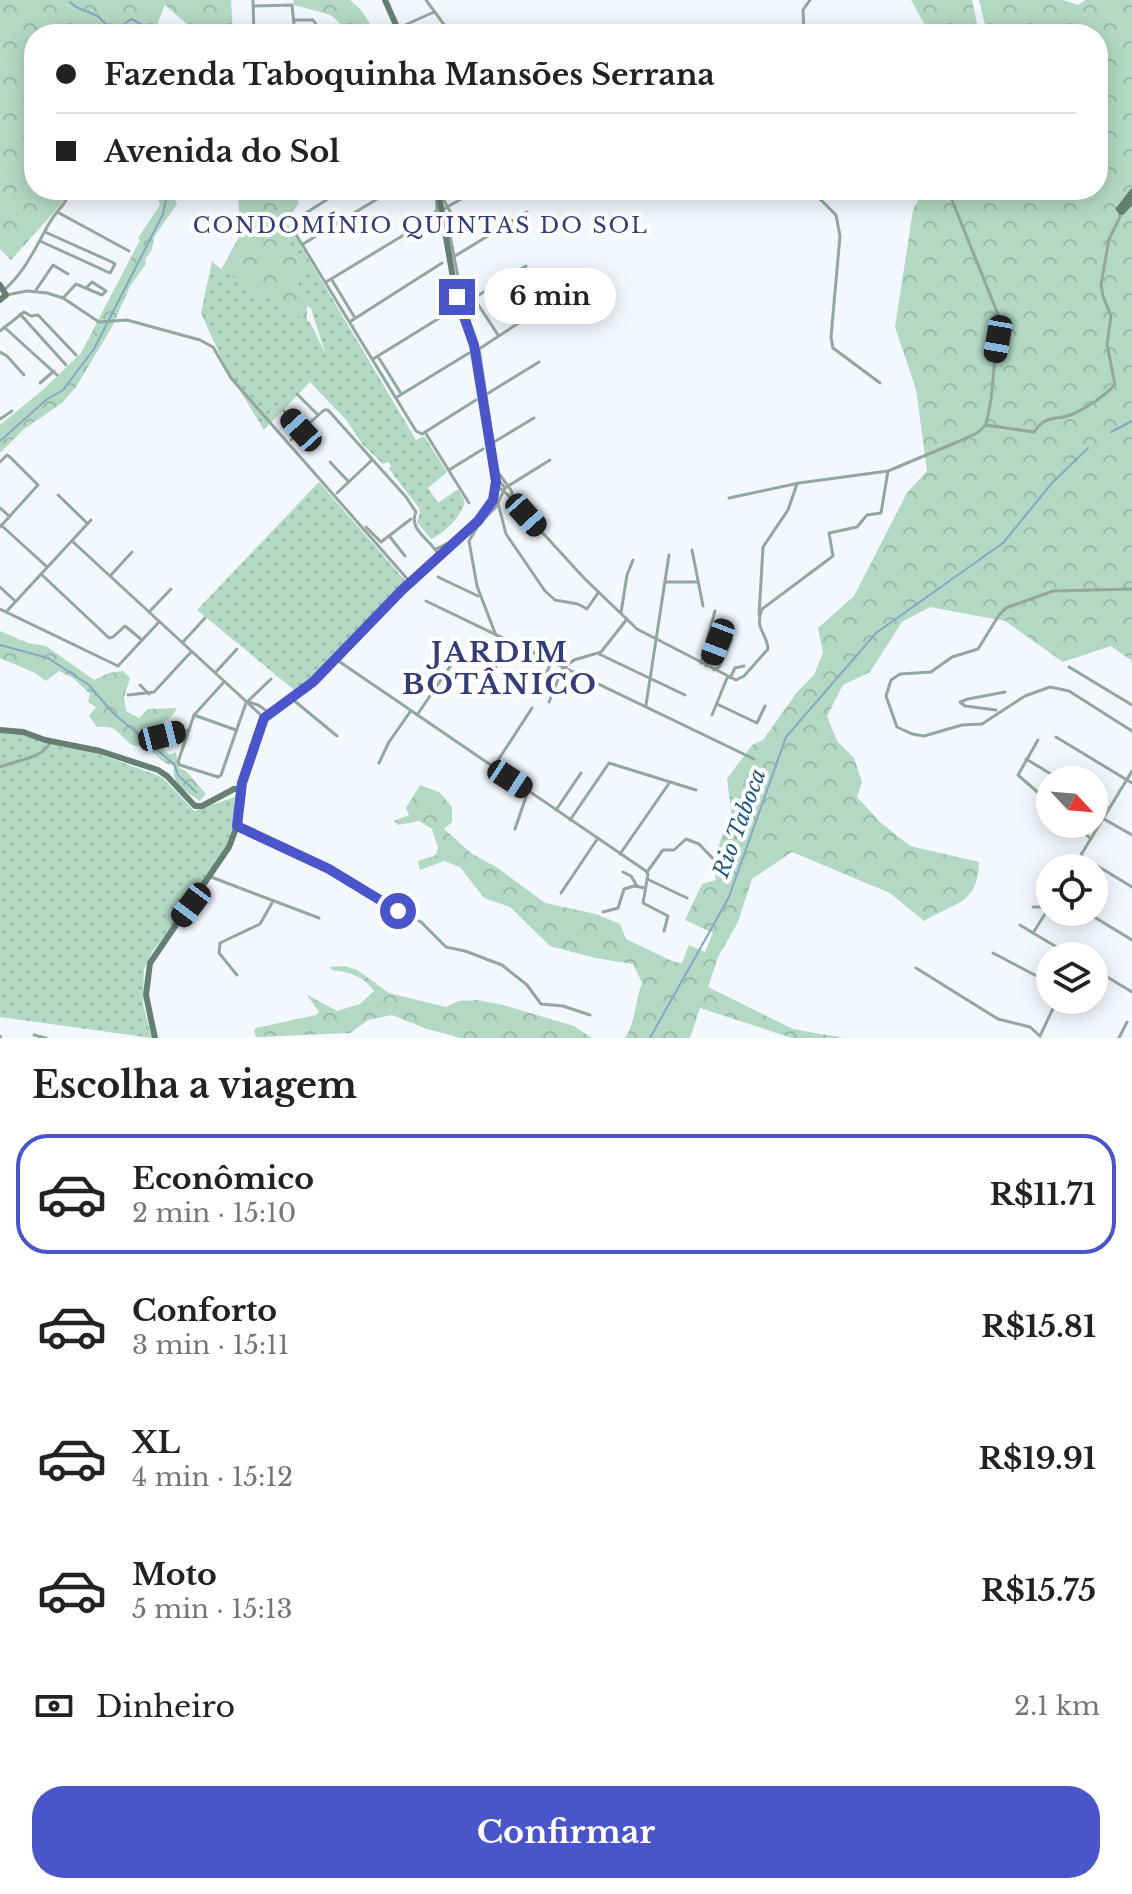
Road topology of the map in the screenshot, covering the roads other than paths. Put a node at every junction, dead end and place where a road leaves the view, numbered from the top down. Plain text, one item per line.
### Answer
1 (253, 0) edge
2 (385, 0) edge
3 (426, 0) edge
4 (810, 0) edge
5 (253, 6) junction
6 (435, 12) junction
7 (294, 20) junction
8 (254, 24) edge
9 (294, 24) edge
10 (316, 24) edge
11 (396, 24) edge
12 (407, 24) edge
13 (444, 24) edge
14 (803, 24) edge
15 (1132, 192) edge
16 (67, 200) edge
17 (327, 200) edge
18 (376, 200) edge
19 (439, 200) edge
20 (460, 200) edge
21 (821, 200) edge
22 (952, 200) edge
23 (1132, 201) edge
24 (1119, 209) junction
25 (441, 211) junction
26 (527, 212) dead end
27 (57, 213) junction
28 (427, 221) junction
29 (45, 232) junction
30 (40, 241) junction
31 (303, 244) junction
32 (129, 251) dead end
33 (454, 258) junction
34 (442, 263) dead end
35 (526, 266) dead end
36 (68, 274) dead end
37 (328, 281) junction
38 (86, 288) dead end
39 (4, 290) edge
40 (36, 291) junction
41 (63, 298) junction
42 (474, 298) junction
43 (0, 300) edge
44 (345, 302) junction
45 (340, 306) junction
46 (454, 309) dead end
47 (534, 313) dead end
48 (20, 314) junction
49 (355, 318) junction
50 (350, 321) junction
51 (2, 329) edge
52 (498, 335) junction
53 (0, 352) edge
54 (469, 353) dead end
55 (76, 355) dead end
56 (379, 358) dead end
57 (373, 359) junction
58 (539, 362) dead end
59 (66, 365) dead end
60 (24, 375) dead end
61 (390, 375) junction
62 (384, 379) junction
63 (40, 383) dead end
64 (880, 383) dead end
65 (400, 392) dead end
66 (297, 394) dead end
67 (486, 394) junction
68 (396, 397) junction
69 (476, 400) dead end
70 (12, 411) dead end
71 (284, 411) dead end
72 (318, 415) junction
73 (534, 418) dead end
74 (0, 419) edge
75 (986, 425) junction
76 (301, 430) junction
77 (425, 432) junction
78 (291, 440) dead end
79 (494, 442) junction
80 (483, 449) dead end
81 (373, 460) junction
82 (550, 460) dead end
83 (0, 462) edge
84 (330, 462) dead end
85 (492, 464) junction
86 (449, 470) junction
87 (888, 471) junction
88 (349, 482) junction
89 (797, 484) junction
90 (501, 488) junction
91 (337, 493) dead end
92 (58, 495) dead end
93 (729, 498) dead end
94 (469, 503) dead end
95 (498, 503) junction
96 (0, 508) edge
97 (10, 517) junction
98 (413, 518) junction
99 (1, 526) edge
100 (366, 527) dead end
101 (390, 537) junction
102 (72, 541) junction
103 (692, 550) dead end
104 (132, 552) dead end
105 (437, 552) junction
106 (669, 555) dead end
107 (405, 556) dead end
108 (633, 560) dead end
109 (47, 567) junction
110 (41, 574) junction
111 (110, 576) junction
112 (438, 577) dead end
113 (666, 582) junction
114 (698, 582) junction
115 (410, 583) junction
116 (0, 587) edge
117 (171, 589) dead end
118 (1132, 589) edge
119 (599, 592) junction
120 (480, 596) junction
121 (15, 601) junction
122 (426, 601) dead end
123 (703, 606) dead end
124 (0, 609) edge
125 (715, 611) dead end
126 (6, 612) junction
127 (149, 612) junction
128 (621, 613) junction
129 (759, 615) junction
130 (205, 618) dead end
131 (627, 619) junction
132 (159, 622) junction
133 (725, 624) dead end
134 (495, 633) junction
135 (507, 639) junction
136 (656, 639) junction
137 (732, 639) dead end
138 (142, 640) junction
139 (182, 643) junction
140 (237, 649) dead end
141 (462, 649) dead end
142 (191, 652) junction
143 (599, 654) junction
144 (335, 660) junction
145 (552, 661) junction
146 (703, 665) junction
147 (744, 666) dead end
148 (564, 667) junction
149 (1069, 667) dead end
150 (495, 669) dead end
151 (713, 670) junction
152 (575, 672) junction
153 (215, 673) junction
154 (650, 678) junction
155 (730, 678) junction
156 (271, 679) dead end
157 (224, 682) junction
158 (140, 685) dead end
159 (567, 690) dead end
160 (1005, 692) dead end
161 (149, 694) junction
162 (128, 695) dead end
163 (685, 695) dead end
164 (537, 696) dead end
165 (291, 698) junction
166 (246, 702) junction
167 (549, 702) dead end
168 (717, 704) junction
169 (1132, 705) edge
170 (645, 706) junction
171 (765, 706) dead end
172 (532, 708) dead end
173 (1000, 711) junction
174 (410, 712) junction
175 (194, 715) junction
176 (712, 715) dead end
177 (267, 716) junction
178 (416, 716) junction
179 (0, 730) edge
180 (189, 730) junction
181 (236, 730) junction
182 (1132, 731) edge
183 (162, 736) dead end
184 (337, 736) dead end
185 (1056, 737) dead end
186 (1038, 740) dead end
187 (51, 741) junction
188 (754, 759) dead end
189 (1026, 759) junction
190 (379, 763) dead end
191 (1038, 766) edge
192 (0, 767) edge
193 (493, 768) junction
194 (1132, 771) edge
195 (581, 773) dead end
196 (1127, 779) junction
197 (670, 782) junction
198 (1132, 783) edge
199 (240, 790) junction
200 (696, 790) dead end
201 (528, 791) junction
202 (1036, 791) edge
203 (1109, 809) edge
204 (556, 810) junction
205 (570, 820) junction
206 (1108, 820) edge
207 (237, 826) junction
208 (515, 829) dead end
209 (1132, 835) edge
210 (598, 838) junction
211 (1091, 839) edge
212 (620, 854) junction
213 (1082, 854) edge
214 (718, 864) dead end
215 (623, 872) dead end
216 (647, 872) junction
217 (1108, 872) edge
218 (211, 877) junction
219 (647, 879) junction
220 (637, 886) junction
221 (1132, 887) edge
222 (645, 888) junction
223 (561, 893) dead end
224 (687, 898) dead end
225 (273, 901) junction
226 (1033, 907) dead end
227 (1036, 907) edge
228 (603, 912) dead end
229 (319, 918) dead end
230 (1020, 925) dead end
231 (1108, 925) edge
232 (1037, 926) edge
233 (664, 931) dead end
234 (1033, 933) junction
235 (1132, 940) edge
236 (1048, 942) edge
237 (993, 953) dead end
238 (916, 968) dead end
239 (237, 975) dead end
240 (1036, 976) edge
241 (1108, 977) edge
242 (1132, 992) edge
243 (1050, 1014) edge
244 (590, 1015) dead end
245 (1127, 1022) dead end
246 (34, 1035) dead end
247 (1039, 1037) edge
248 (46, 1038) edge
249 (155, 1038) edge
250 (1119, 1038) edge

1 - 5 street
2 - 11 street
3 - 6 street
4 - 14 street
5 - 7 street
5 - 8 street
6 - 12 street
6 - 13 street
7 - 9 street
7 - 10 street
15 - 24 street
16 - 27 street
17 - 31 street
18 - 31 street
19 - 25 street
20 - 25 street
21 - 64 street
22 - 75 street
23 - 24 street
24 - 75 street
25 - 28 street
25 - 28 street
25 - 33 street
25 - 85 street
26 - 33 street
27 - 29 street
27 - 32 street
28 - 37 street
29 - 30 street
29 - 30 street
30 - 39 street
31 - 37 street
33 - 42 street
34 - 49 street
35 - 42 street
36 - 40 street
37 - 44 street
37 - 45 street
38 - 41 street
39 - 40 street
39 - 43 street
40 - 41 street
41 - 115 street
42 - 52 street
44 - 45 street
44 - 49 street
45 - 50 street
46 - 57 street
47 - 52 street
48 - 51 street
48 - 55 street
48 - 59 street
49 - 50 street
50 - 57 street
51 - 63 street
52 - 67 street
53 - 60 street
54 - 68 street
56 - 61 street
57 - 62 street
58 - 67 street
61 - 62 street
61 - 65 street
62 - 68 street
66 - 72 street
67 - 79 street
68 - 77 street
69 - 77 street
70 - 74 street
71 - 76 street
72 - 76 street
72 - 81 street
73 - 79 street
75 - 87 street
76 - 78 street
77 - 86 street
79 - 90 street
80 - 86 street
81 - 88 street
81 - 98 street
82 - 90 street
83 - 97 street
84 - 88 street
85 - 90 street
85 - 90 street
86 - 94 street
87 - 89 street
87 - 129 street
88 - 91 street
89 - 93 street
89 - 129 street
90 - 95 street
90 - 105 street
90 - 119 street
92 - 102 street
95 - 119 street
95 - 120 street
96 - 97 street
97 - 99 street
98 - 101 street
98 - 105 street
99 - 109 street
100 - 101 street
101 - 107 street
102 - 109 street
102 - 111 street
103 - 114 street
104 - 111 street
105 - 115 street
106 - 113 street
108 - 128 street
109 - 110 street
110 - 121 street
110 - 138 street
111 - 127 street
112 - 120 street
113 - 114 street
113 - 136 street
114 - 123 street
115 - 144 street
116 - 121 street
117 - 127 street
118 - 173 street
119 - 128 street
120 - 134 street
121 - 126 street
122 - 134 street
124 - 126 street
125 - 146 street
126 - 138 street
127 - 132 street
128 - 131 street
129 - 155 street
130 - 139 street
131 - 136 street
131 - 143 street
132 - 138 street
132 - 139 street
133 - 146 street
134 - 135 street
135 - 145 street
135 - 150 street
136 - 146 street
136 - 154 street
137 - 151 street
139 - 142 street
140 - 153 street
141 - 178 street
142 - 153 street
142 - 161 street
143 - 148 street
143 - 154 street
144 - 165 street
144 - 174 street
145 - 148 street
145 - 164 street
146 - 151 street
147 - 155 street
148 - 152 street
148 - 167 street
149 - 169 street
151 - 155 street
152 - 159 street
152 - 170 street
153 - 157 street
154 - 163 street
154 - 170 street
155 - 168 street
156 - 166 street
157 - 166 street
157 - 175 street
158 - 161 street
160 - 173 street
161 - 162 street
165 - 177 street
165 - 184 street
166 - 177 street
166 - 177 street
166 - 181 street
168 - 171 street
168 - 176 street
170 - 188 street
172 - 193 street
173 - 182 street
174 - 178 street
174 - 190 street
175 - 180 street
175 - 181 street
177 - 199 street
178 - 193 street
179 - 187 street
180 - 181 street
180 - 183 street
185 - 196 street
186 - 189 street
187 - 192 street
187 - 199 street
189 - 191 street
189 - 202 street
193 - 201 street
194 - 196 street
195 - 204 street
196 - 198 street
196 - 203 street
197 - 200 street
197 - 205 street
197 - 212 street
199 - 207 street
201 - 204 street
201 - 208 street
204 - 205 street
205 - 210 street
206 - 209 street
207 - 218 street
207 - 244 street
210 - 212 street
210 - 223 street
211 - 213 street
212 - 216 street
214 - 216 street
215 - 220 street
216 - 219 street
217 - 221 street
218 - 225 street
218 - 249 street
219 - 222 street
219 - 224 street
220 - 222 street
220 - 228 street
222 - 233 street
225 - 229 street
225 - 239 street
226 - 227 street
230 - 234 street
231 - 235 street
232 - 234 street
234 - 236 street
237 - 240 street
238 - 247 street
241 - 242 street
243 - 247 street
245 - 250 street
246 - 248 street

